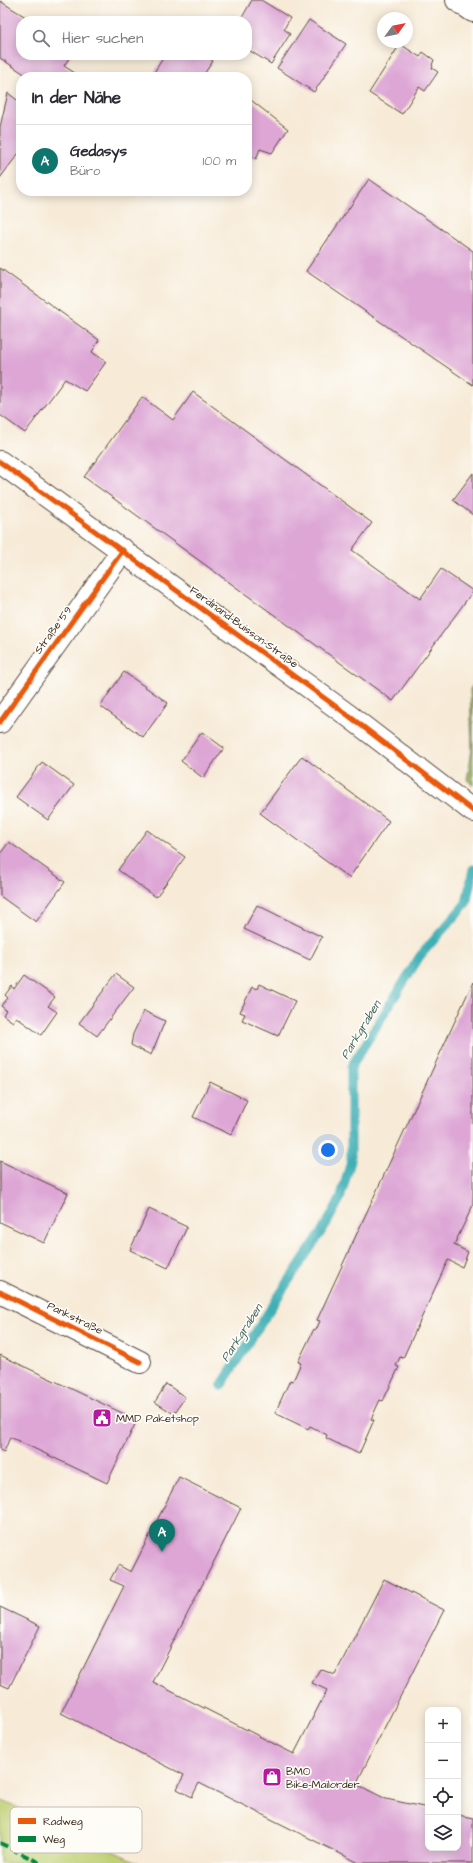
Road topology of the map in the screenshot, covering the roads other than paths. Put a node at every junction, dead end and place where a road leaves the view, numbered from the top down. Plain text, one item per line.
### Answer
1 (456, 0) edge
2 (473, 11) edge
3 (0, 462) edge
4 (123, 550) junction
5 (0, 722) edge
6 (473, 811) edge
7 (0, 1292) edge
8 (140, 1362) dead end

1 - 2 street
3 - 4 street, Ferdinand-Buisson-Straße
4 - 5 street, Straße 59
4 - 6 street, Ferdinand-Buisson-Straße
7 - 8 street, Pankstraße

